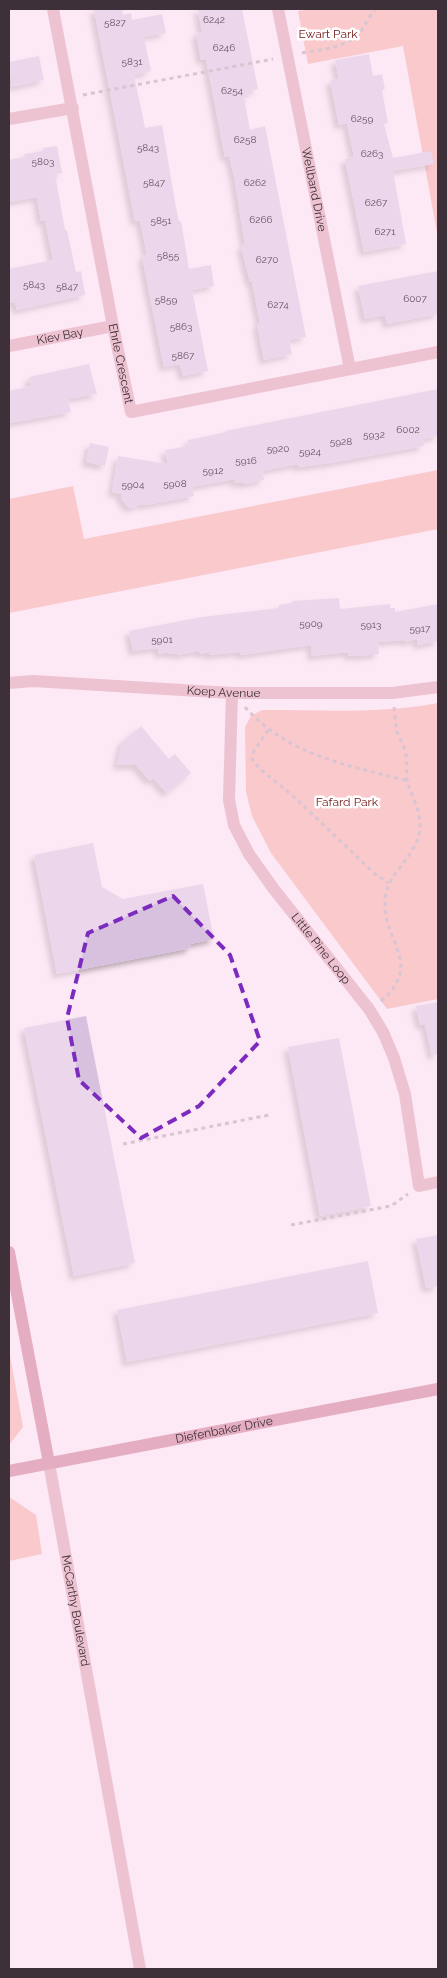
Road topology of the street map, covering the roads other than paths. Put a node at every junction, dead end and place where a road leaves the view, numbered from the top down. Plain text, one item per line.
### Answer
1 (53, 9) edge
2 (278, 9) edge
3 (72, 103) junction
4 (10, 120) edge
5 (113, 326) junction
6 (9, 346) edge
7 (438, 352) edge
8 (350, 369) junction
9 (9, 683) edge
10 (438, 687) edge
11 (232, 693) junction
12 (438, 1182) edge
13 (9, 1252) edge
14 (438, 1389) edge
15 (49, 1463) junction
16 (9, 1471) edge
17 (140, 1969) edge

1 - 3 street, Ehrle Crescent
2 - 8 street, Wellband Drive
3 - 4 street
3 - 5 street, Ehrle Crescent
5 - 6 street, Kiev Bay
5 - 8 street, Ehrle Crescent
7 - 8 street, Ehrle Crescent
9 - 11 street, Koep Avenue
10 - 11 street, Koep Avenue
11 - 12 street, Little Pine Loop
13 - 15 main road, McCarthy Boulevard
14 - 15 main road, Diefenbaker Drive
15 - 16 main road, Diefenbaker Drive
15 - 17 street, McCarthy Boulevard

